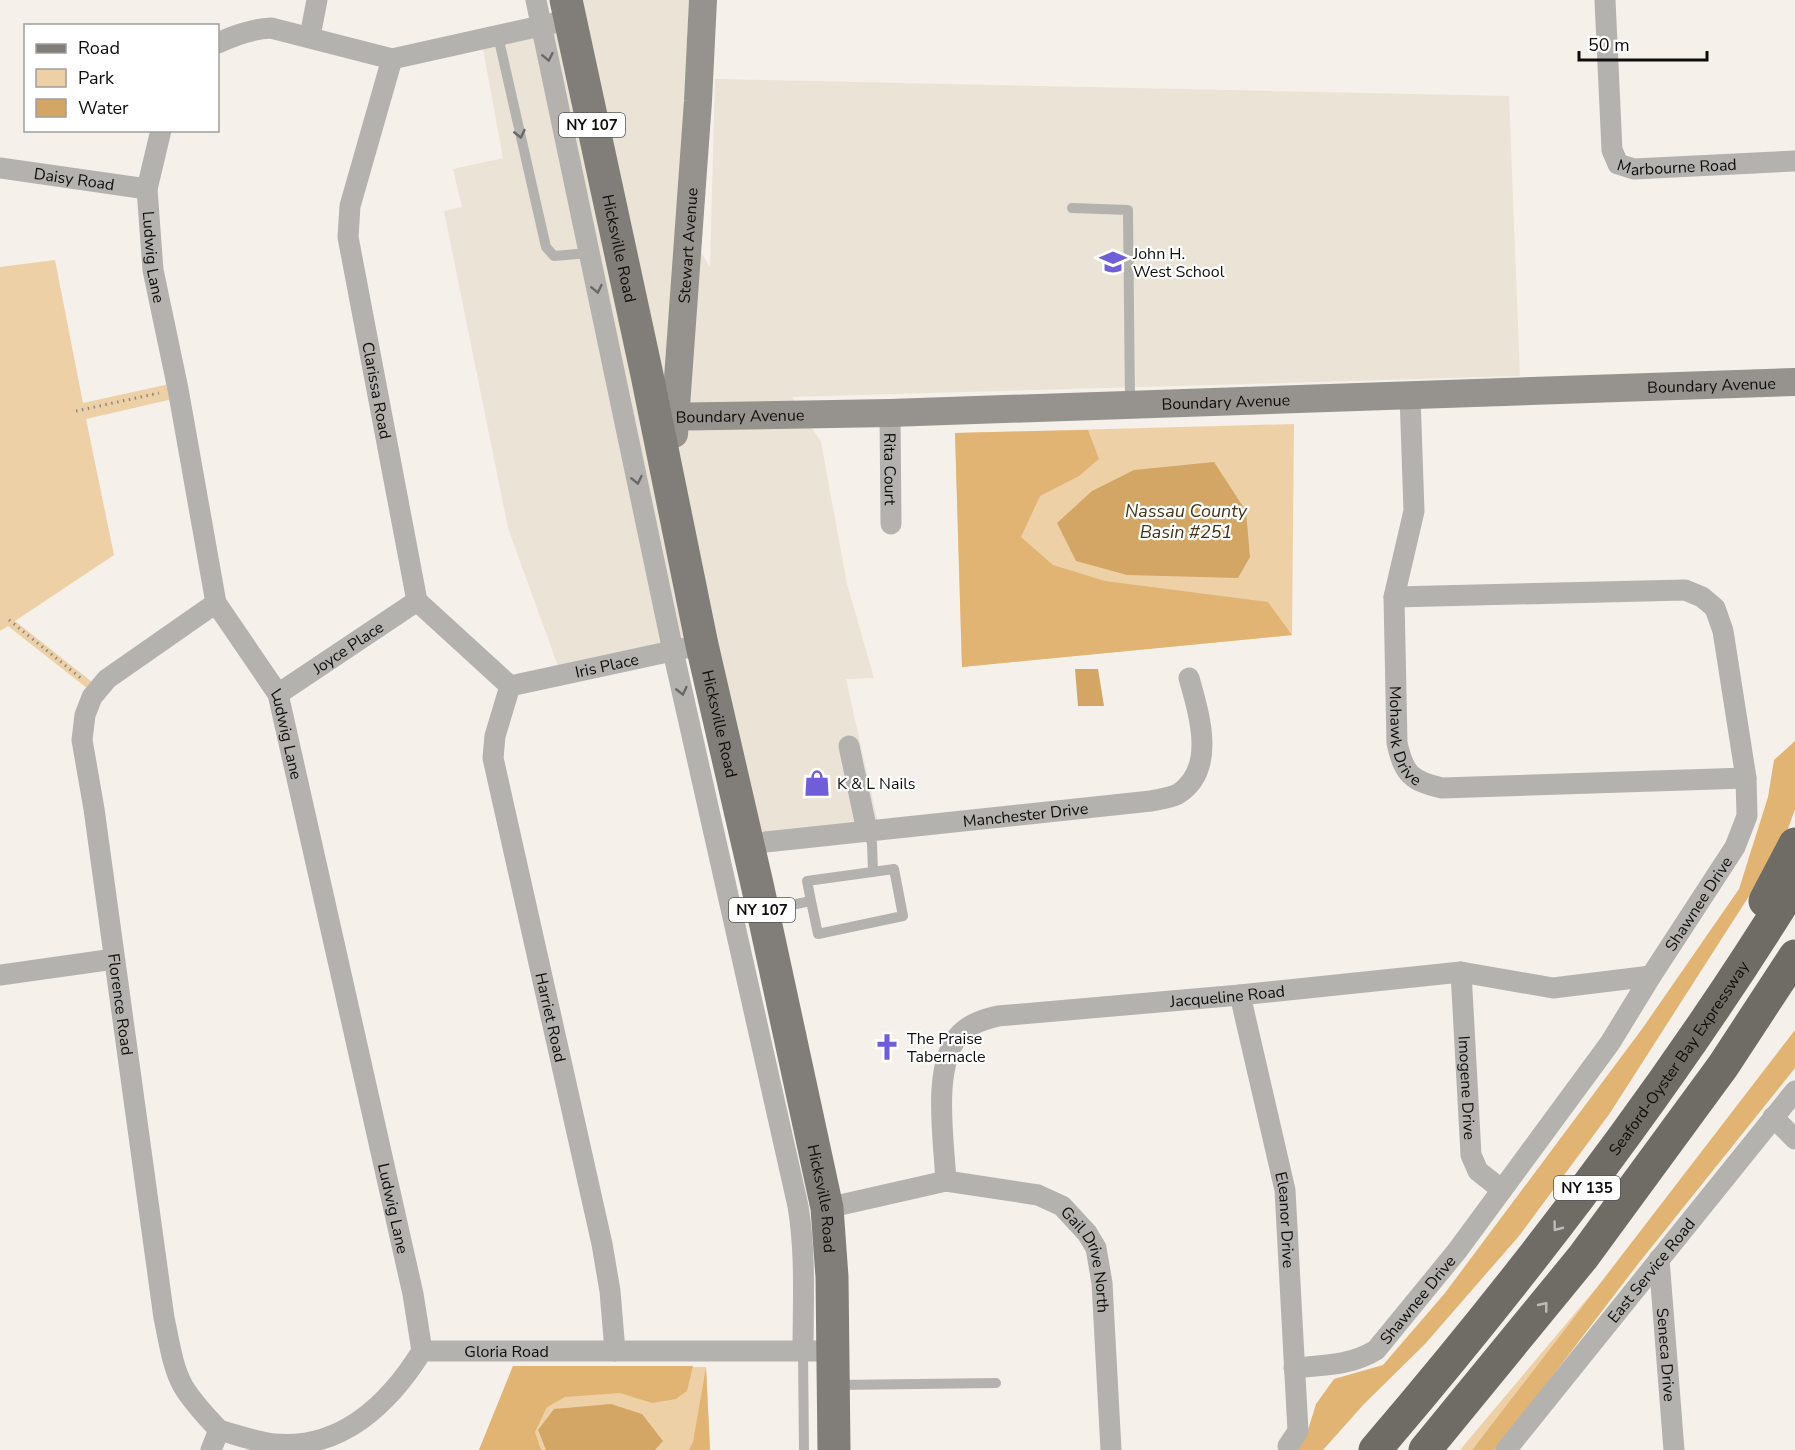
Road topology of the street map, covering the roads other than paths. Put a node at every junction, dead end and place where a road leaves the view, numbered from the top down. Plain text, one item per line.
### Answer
1 (317, 0) edge
2 (536, 0) edge
3 (703, 0) edge
4 (1605, 0) edge
5 (559, 15) edge
6 (310, 36) junction
7 (498, 36) junction
8 (219, 44) edge
9 (392, 59) junction
10 (161, 132) edge
11 (1795, 161) edge
12 (1, 163) edge
13 (147, 189) junction
14 (1072, 208) dead end
15 (589, 253) junction
16 (1795, 382) edge
17 (1410, 395) junction
18 (1130, 404) junction
19 (890, 413) junction
20 (665, 417) junction
21 (891, 524) dead end
22 (1394, 597) junction
23 (417, 601) junction
24 (216, 603) junction
25 (687, 648) junction
26 (1189, 678) dead end
27 (510, 686) junction
28 (278, 694) junction
29 (849, 746) dead end
30 (1746, 778) junction
31 (867, 831) junction
32 (747, 844) junction
33 (1795, 844) edge
34 (873, 872) junction
35 (1795, 883) edge
36 (811, 901) junction
37 (763, 911) junction
38 (1795, 956) edge
39 (114, 959) junction
40 (1461, 972) junction
41 (0, 975) edge
42 (1651, 976) junction
43 (1795, 992) edge
44 (1240, 995) junction
45 (1691, 1044) junction
46 (1795, 1090) edge
47 (1773, 1117) junction
48 (1795, 1139) edge
49 (1654, 1162) junction
50 (946, 1181) junction
51 (1502, 1190) junction
52 (827, 1208) junction
53 (1659, 1259) junction
54 (1478, 1327) junction
55 (422, 1351) junction
56 (615, 1351) junction
57 (818, 1351) junction
58 (1508, 1352) junction
59 (1294, 1368) junction
60 (996, 1383) dead end
61 (833, 1385) junction
62 (219, 1430) junction
63 (1288, 1446) dead end
64 (211, 1450) edge
65 (804, 1450) edge
66 (834, 1450) edge
67 (1111, 1450) edge
68 (1358, 1450) edge
69 (1375, 1450) edge
70 (1425, 1450) edge
71 (1434, 1450) edge
72 (1506, 1450) edge
73 (1674, 1450) edge

1 - 6 street
2 - 5 street, Hicksville Road
3 - 20 main road, Stewart Avenue
4 - 11 street, Marbourne Road
5 - 7 street
5 -> 15 street, Hicksville Road
5 - 20 main road, Hicksville Road / NY 107
6 - 8 street
6 - 9 street
7 - 9 street
7 -> 15 lane
9 - 23 street, Clarissa Road
10 - 13 street, Ludwig Lane
12 - 13 street, Daisy Road
13 - 24 street, Ludwig Lane
14 - 18 lane
15 -> 25 street, Hicksville Road
16 - 17 main road, Boundary Avenue
17 - 18 main road, Boundary Avenue
17 - 22 street, Mohawk Drive
18 - 19 main road, Boundary Avenue
19 - 20 main road, Boundary Avenue
19 - 21 street, Rita Court
20 - 25 main road, Hicksville Road / NY 107
22 - 30 street, Shawnee Drive
22 - 30 street, Mohawk Drive
23 - 27 street
23 - 28 street, Joyce Place
24 - 28 street, Ludwig Lane
24 - 39 street, Florence Road
25 - 27 street, Iris Place
25 - 32 main road, Hicksville Road / NY 107
25 -> 57 street, Hicksville Road
26 - 31 street, Manchester Drive
27 - 56 street, Harriet Road
28 - 55 street, Ludwig Lane
29 - 31 street
30 - 42 street, Shawnee Drive
31 - 32 street, Manchester Drive
31 - 34 lane
32 - 37 main road, Hicksville Road / NY 107
33 - 45 highway
34 - 36 lane
34 - 36 lane
35 - 45 highway, Seaford-Oyster Bay Expressway / NY 135
36 - 37 lane
37 - 52 main road, Hicksville Road / NY 107
38 - 49 highway, NY 135
39 - 41 street
39 - 62 street, Florence Road
40 - 42 street, Jacqueline Road
40 - 44 street, Jacqueline Road
40 - 51 street, Imogene Drive
42 - 51 street, Shawnee Drive
43 - 49 highway
44 - 50 street, Jacqueline Road
44 - 59 street, Eleanor Drive
45 -> 54 highway, Seaford-Oyster Bay Expressway / NY 135
46 - 47 street, East Service Road
47 - 48 street
47 - 53 street, East Service Road
58 -> 49 highway, NY 135
50 - 52 street, Gail Drive North
50 - 67 street, Gail Drive North
51 - 59 street, Shawnee Drive
52 - 57 main road, Hicksville Road / NY 107
53 - 72 street, East Service Road
53 - 73 street, Seneca Drive
54 - 68 highway
54 - 69 highway, Seaford-Oyster Bay Expressway / NY 135
55 - 56 street, Gloria Road
55 - 62 street
56 - 57 street, Gloria Road
57 - 61 main road, Hicksville Road / NY 107
57 - 65 lane
58 - 70 highway, NY 135
58 - 71 highway
59 - 63 street, Eleanor Drive
60 - 61 lane
61 - 66 main road, Hicksville Road / NY 107
62 - 64 street

